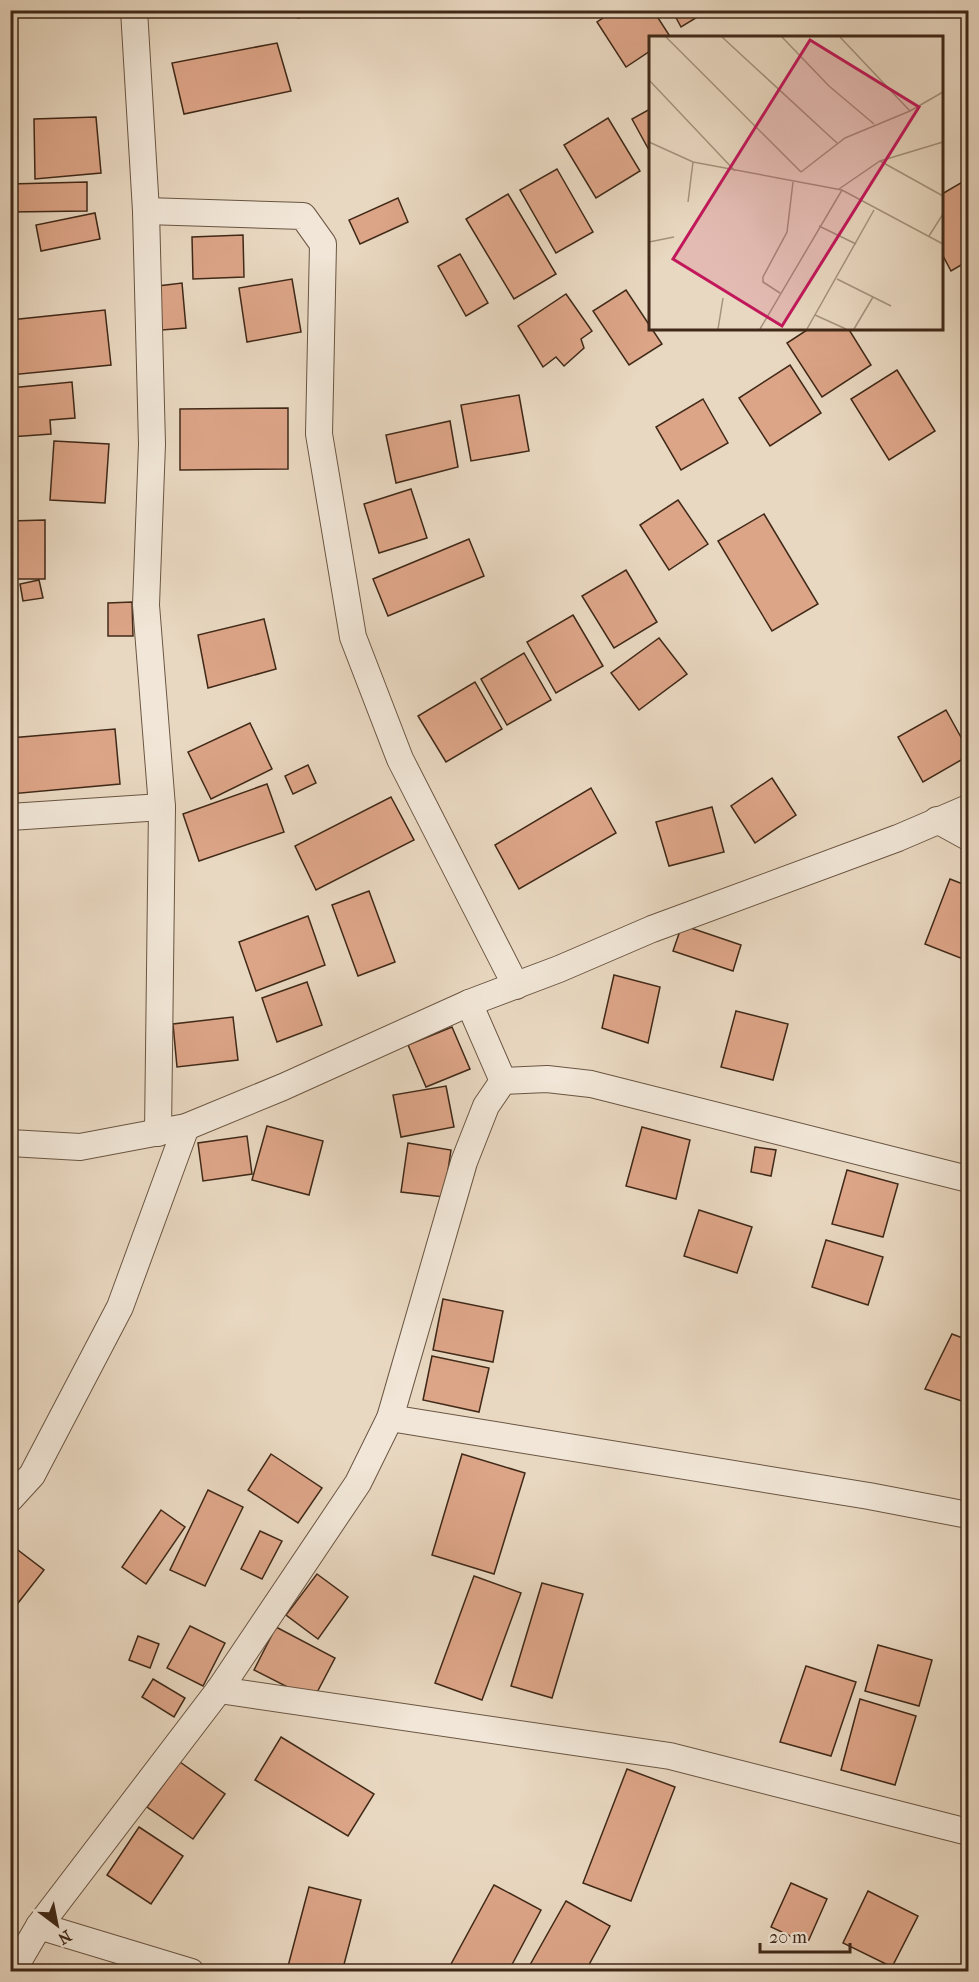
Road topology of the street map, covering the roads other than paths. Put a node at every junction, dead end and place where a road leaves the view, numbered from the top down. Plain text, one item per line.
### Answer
1 (134, 10) edge
2 (146, 211) junction
3 (162, 807) junction
4 (969, 808) edge
5 (10, 817) edge
6 (937, 820) junction
7 (969, 837) edge
8 (516, 986) junction
9 (469, 1003) junction
10 (503, 1081) junction
11 (186, 1127) junction
12 (158, 1133) junction
13 (10, 1143) edge
14 (969, 1179) edge
15 (390, 1418) junction
16 (21, 1474) edge
17 (10, 1499) edge
18 (969, 1515) edge
19 (219, 1690) junction
20 (969, 1832) edge
21 (39, 1926) junction
22 (12, 1971) edge
23 (191, 1971) edge

1 - 2 street
2 - 3 street
2 - 8 street
3 - 5 street
3 - 12 street
4 - 6 street
6 - 7 street
6 - 8 street
8 - 9 street
9 - 10 street
9 - 11 street
10 - 14 street
10 - 15 street
11 - 12 street
11 - 16 street
12 - 13 street
15 - 18 street
15 - 19 street
16 - 17 street
19 - 20 street
19 - 21 street
21 - 22 street
21 - 23 street

